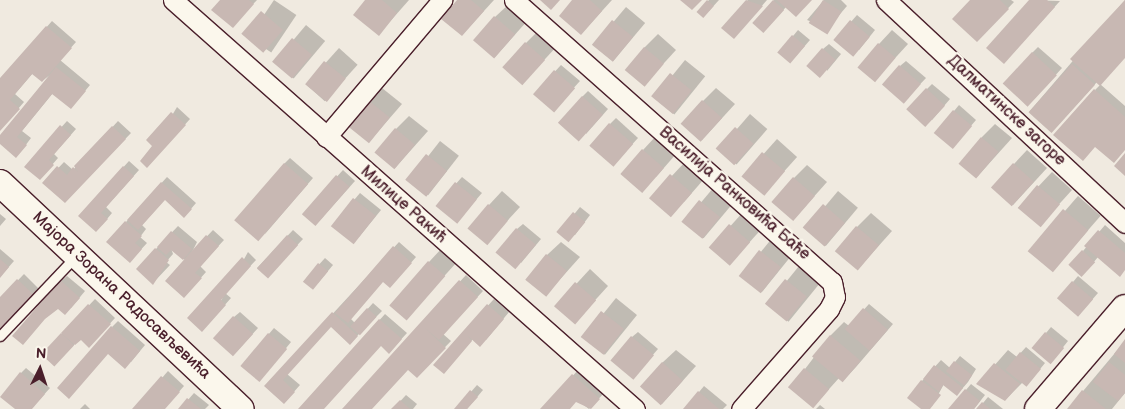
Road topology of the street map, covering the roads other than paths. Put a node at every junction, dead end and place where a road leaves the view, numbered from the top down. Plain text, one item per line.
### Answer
1 (172, 0) edge
2 (442, 0) edge
3 (514, 0) edge
4 (886, 0) edge
5 (326, 138) junction
6 (0, 183) edge
7 (1125, 223) edge
8 (77, 255) junction
9 (1125, 308) edge
10 (0, 336) edge
11 (242, 409) edge
12 (635, 409) edge
13 (741, 409) edge
14 (1038, 409) edge

1 - 5 street, Милице Ракић
2 - 5 street
3 - 13 street, Василија Ранковића Баће
4 - 7 street, Далматинске загоре
5 - 12 street, Милице Ракић
6 - 8 main road, Мајора Зорана Радосављевића
8 - 10 lane
8 - 11 main road, Мајора Зорана Радосављевића
9 - 14 main road

